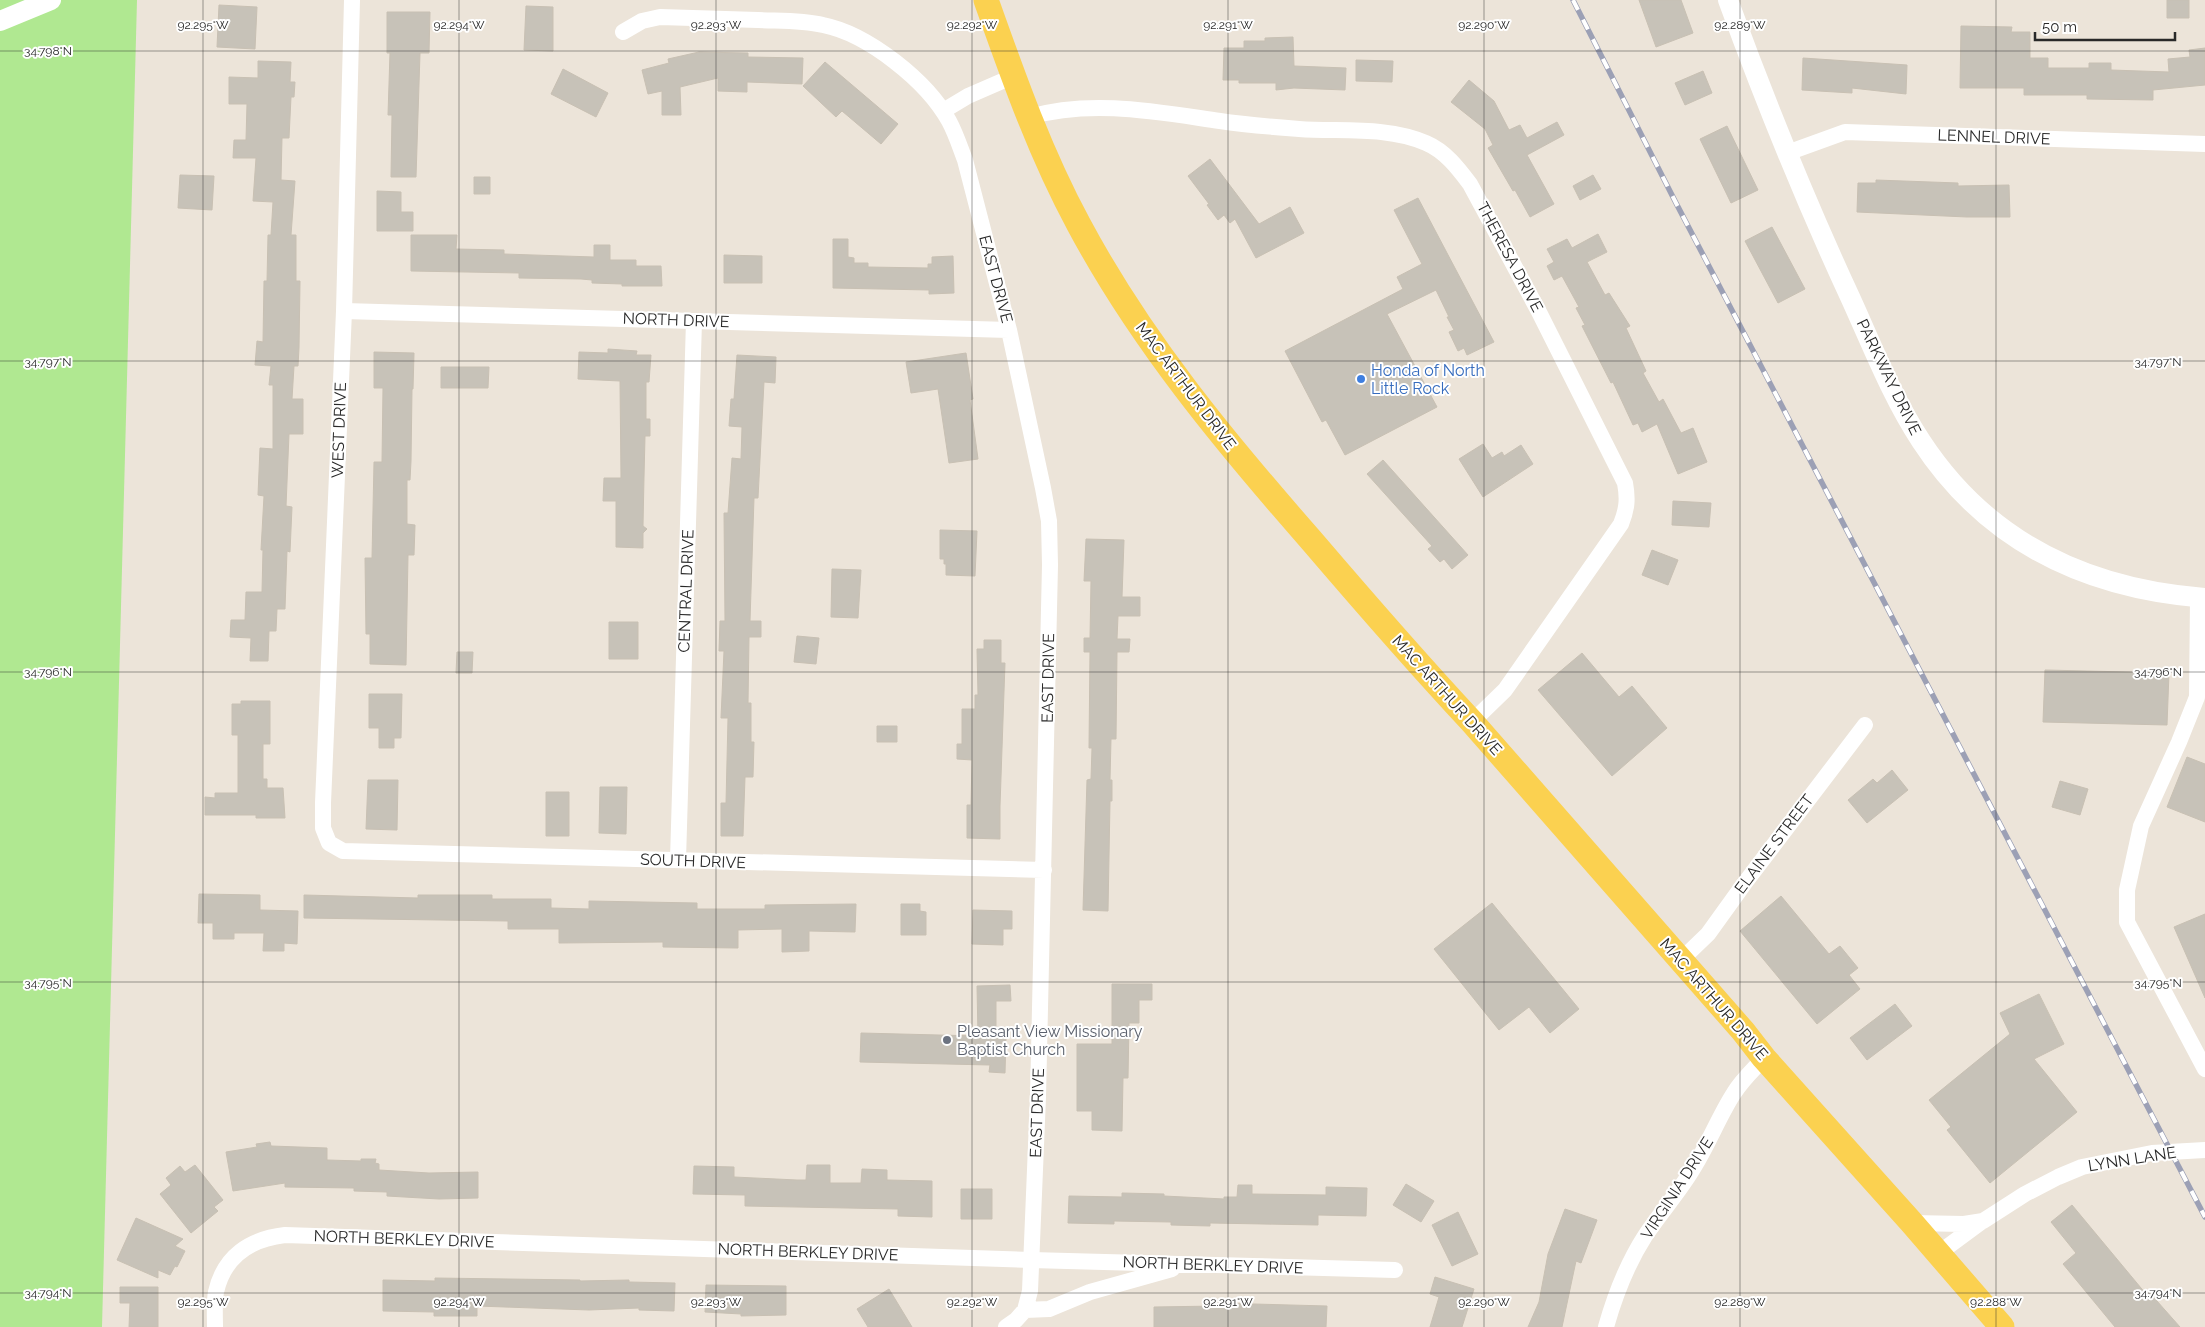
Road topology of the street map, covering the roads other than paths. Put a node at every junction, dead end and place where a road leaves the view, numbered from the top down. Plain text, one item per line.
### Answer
1 (51, 0) edge
2 (352, 0) edge
3 (986, 0) edge
4 (1728, 0) edge
5 (0, 21) edge
6 (623, 32) dead end
7 (1014, 76) junction
8 (943, 111) junction
9 (1029, 118) junction
10 (2205, 144) edge
11 (1787, 152) junction
12 (344, 311) junction
13 (694, 321) junction
14 (1009, 330) junction
15 (2202, 598) edge
16 (1472, 722) junction
17 (1865, 726) dead end
18 (343, 851) joint
19 (678, 860) junction
20 (1044, 870) junction
21 (1681, 960) junction
22 (1764, 1058) junction
23 (2205, 1069) edge
24 (2205, 1150) edge
25 (1983, 1221) junction
26 (1912, 1223) junction
27 (1939, 1253) junction
28 (1031, 1260) junction
29 (1195, 1264) junction
30 (1395, 1270) dead end
31 (1025, 1310) junction
32 (215, 1327) edge
33 (1006, 1327) edge
34 (1606, 1327) edge
35 (2002, 1327) edge

1 - 5 street
2 - 12 street, WEST DRIVE
3 - 7 main road, MAC ARTHUR DRIVE
4 - 11 street, PARKWAY DRIVE
6 - 8 street, EAST DRIVE
7 - 8 street
7 - 9 main road, MAC ARTHUR DRIVE
8 - 14 street, EAST DRIVE
9 - 16 main road, MAC ARTHUR DRIVE
9 - 16 street, THERESA DRIVE
10 - 11 street, LENNEL DRIVE
11 - 15 street, PARKWAY DRIVE
12 - 13 street, NORTH DRIVE
12 - 18 street, WEST DRIVE
13 - 14 street, NORTH DRIVE
13 - 19 street, CENTRAL DRIVE
14 - 20 street, EAST DRIVE
15 - 23 street
16 - 21 main road, MAC ARTHUR DRIVE
17 - 21 street, ELAINE STREET
18 - 19 street, SOUTH DRIVE
19 - 20 street, SOUTH DRIVE
20 - 28 street, EAST DRIVE
21 - 22 main road, MAC ARTHUR DRIVE
22 - 26 main road, MAC ARTHUR DRIVE
22 - 34 street, VIRGINIA DRIVE
24 - 25 street, LYNN LANE
25 - 26 street, LYNN LANE
25 - 27 street, LYNN LANE
26 - 27 main road, MAC ARTHUR DRIVE
27 - 35 main road, MAC ARTHUR DRIVE
28 - 29 street, NORTH BERKLEY DRIVE
28 - 31 street, EAST DRIVE
28 - 32 street, NORTH BERKLEY DRIVE
29 - 30 street, NORTH BERKLEY DRIVE
29 - 31 street
31 - 33 street

